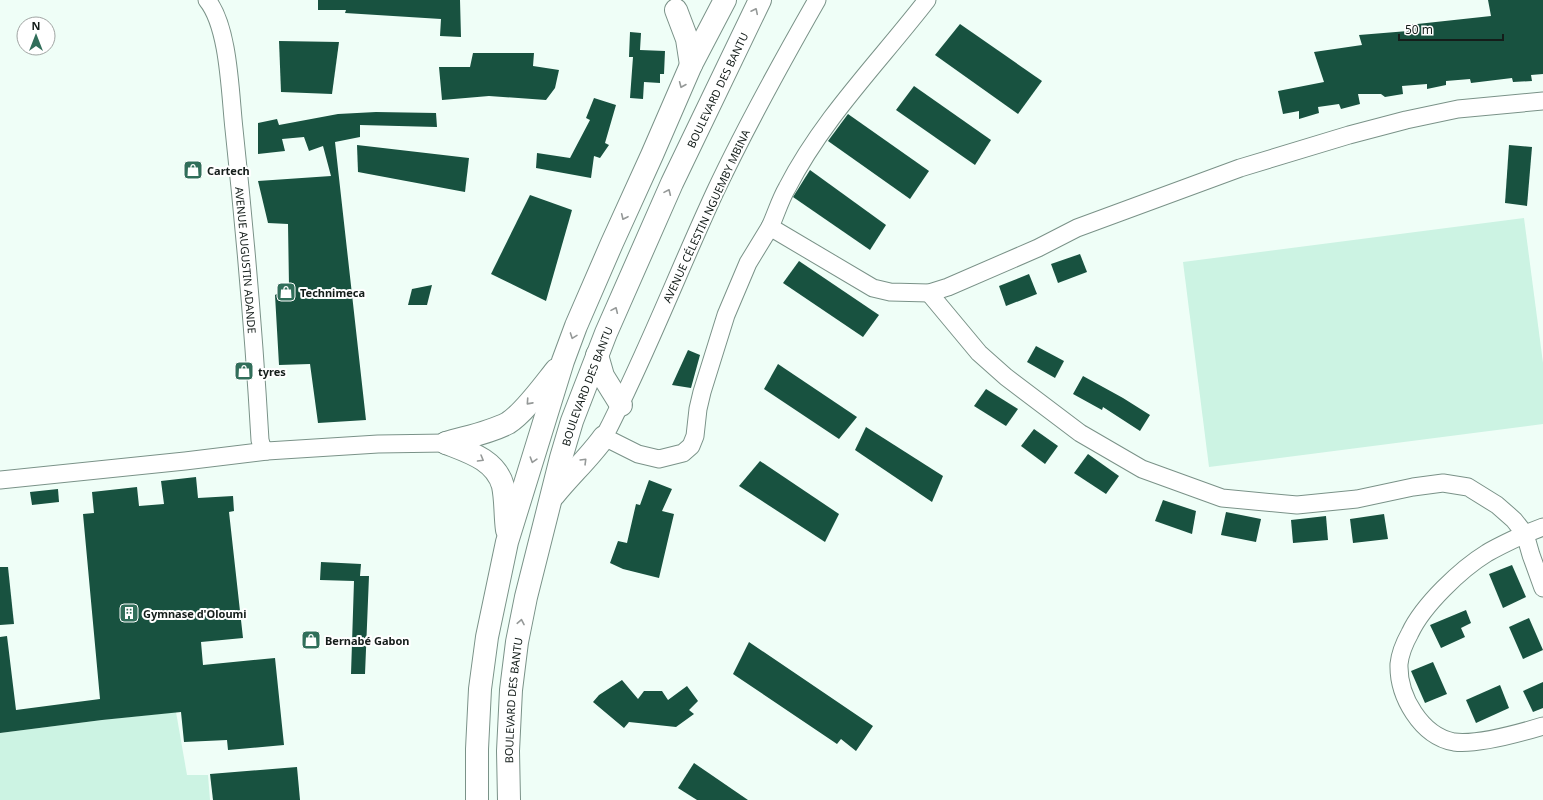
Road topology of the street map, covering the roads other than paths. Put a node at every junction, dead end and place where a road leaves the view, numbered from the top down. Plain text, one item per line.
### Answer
1 (207, 0) edge
2 (760, 0) edge
3 (817, 0) edge
4 (927, 0) edge
5 (674, 5) edge
6 (721, 8) edge
7 (691, 65) junction
8 (1543, 101) edge
9 (770, 227) junction
10 (929, 293) junction
11 (597, 355) junction
12 (563, 361) junction
13 (621, 405) junction
14 (604, 437) junction
15 (446, 443) junction
16 (267, 451) junction
17 (0, 480) edge
18 (549, 500) junction
19 (1543, 527) edge
20 (1525, 534) junction
21 (508, 542) junction
22 (1543, 588) edge
23 (1543, 726) edge
24 (477, 800) edge
25 (509, 800) edge

1 - 16 street, AVENUE AUGUSTIN ADANDE
11 -> 2 highway, BOULEVARD DES BANTU
3 - 13 street, AVENUE CÉLESTIN NGUEMBY MBINA
4 - 9 street
5 - 6 highway
5 - 7 highway
6 - 7 highway
7 -> 12 highway
8 - 10 street
9 - 10 street
9 - 14 street
10 - 20 street
11 - 13 highway
11 - 18 highway, BOULEVARD DES BANTU
12 -> 15 highway
12 -> 21 highway
13 - 14 street, AVENUE CÉLESTIN NGUEMBY MBINA
18 -> 14 highway
15 - 16 street
15 -> 21 highway
16 - 17 street
25 -> 18 highway, BOULEVARD DES BANTU
19 - 20 street
20 - 22 street
20 - 23 street
21 - 24 highway

